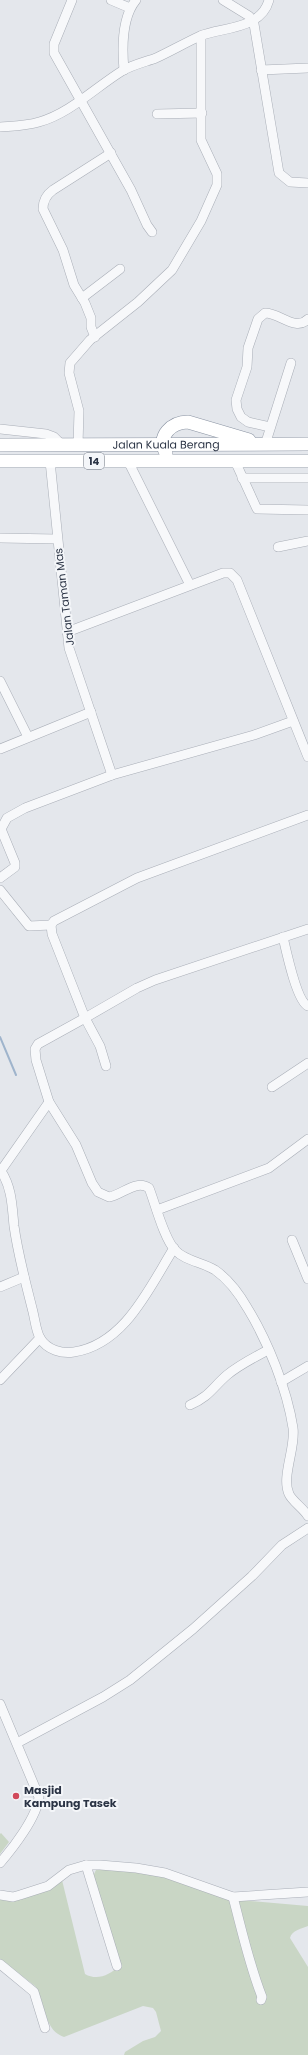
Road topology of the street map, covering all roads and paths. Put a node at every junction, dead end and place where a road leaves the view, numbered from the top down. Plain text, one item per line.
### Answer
1 (72, 0) edge
2 (111, 0) edge
3 (136, 0) edge
4 (223, 0) edge
5 (268, 0) edge
6 (130, 8) junction
7 (252, 20) junction
8 (201, 36) junction
9 (308, 68) edge
10 (124, 70) junction
11 (261, 70) junction
12 (81, 100) junction
13 (202, 113) junction
14 (157, 114) dead end
15 (0, 127) edge
16 (111, 153) junction
17 (308, 183) edge
18 (152, 232) dead end
19 (120, 269) dead end
20 (82, 298) junction
21 (308, 319) edge
22 (95, 337) junction
23 (291, 363) dead end
24 (270, 427) junction
25 (0, 429) edge
26 (308, 444) edge
27 (0, 445) edge
28 (62, 445) junction
29 (78, 445) junction
30 (164, 445) junction
31 (264, 445) junction
32 (308, 460) edge
33 (0, 461) edge
34 (50, 461) junction
35 (128, 461) junction
36 (188, 461) junction
37 (235, 461) junction
38 (242, 478) junction
39 (307, 480) edge
40 (308, 510) edge
41 (0, 538) edge
42 (57, 539) junction
43 (308, 541) edge
44 (278, 548) dead end
45 (190, 585) junction
46 (67, 632) junction
47 (0, 680) edge
48 (91, 712) junction
49 (293, 721) junction
50 (28, 736) junction
51 (0, 749) edge
52 (308, 757) edge
53 (112, 775) junction
54 (308, 815) edge
55 (4, 849) edge
56 (0, 878) edge
57 (0, 890) edge
58 (51, 925) junction
59 (308, 929) edge
60 (283, 937) junction
61 (308, 1006) edge
62 (85, 1018) junction
63 (308, 1063) edge
64 (106, 1066) dead end
65 (272, 1087) dead end
66 (49, 1102) junction
67 (308, 1139) edge
68 (1, 1171) edge
69 (157, 1210) junction
70 (292, 1240) dead end
71 (174, 1248) junction
72 (24, 1277) junction
73 (308, 1279) edge
74 (0, 1287) edge
75 (40, 1338) junction
76 (268, 1350) junction
77 (308, 1366) edge
78 (0, 1380) edge
79 (281, 1382) junction
80 (190, 1405) dead end
81 (308, 1516) edge
82 (308, 1528) edge
83 (1, 1709) edge
84 (17, 1743) junction
85 (0, 1863) edge
86 (86, 1865) junction
87 (308, 1892) edge
88 (0, 1895) edge
89 (233, 1897) junction
90 (0, 1964) edge
91 (117, 1966) dead end
92 (261, 2000) dead end
93 (44, 2028) dead end

1 - 12 street
2 - 6 street
3 - 6 street
4 - 7 street
5 - 7 street
6 - 10 street
7 - 8 street
7 - 11 street
8 - 10 street
8 - 13 street
9 - 11 street
10 - 12 street
11 - 17 street
12 - 15 street
12 - 16 street
13 - 14 street
13 - 22 street
16 - 18 street
16 - 20 street
19 - 20 street
20 - 22 street
21 - 24 street
22 - 29 street
23 - 24 street
24 - 31 street
25 - 28 street
26 - 31 highway, Jalan Kuala Berang / 14
27 - 28 highway, Jalan Kuala Berang / 14
28 - 29 highway, Jalan Kuala Berang / 14
29 - 30 highway, Jalan Kuala Berang / 14
30 - 31 highway, Jalan Kuala Berang / 14
30 - 31 highway
30 - 36 highway
32 - 37 highway, Jalan Kuala Berang / 14
33 - 34 highway, Jalan Kuala Berang / 14
34 - 35 highway, Jalan Kuala Berang / 14
34 - 42 street, Jalan Taman Mas
35 - 36 highway, Jalan Kuala Berang / 14
35 - 45 street
36 - 37 highway, Jalan Kuala Berang / 14
37 - 38 street
38 - 39 street
38 - 40 street
41 - 42 street
42 - 46 street, Jalan Taman Mas
43 - 44 street
45 - 46 street
45 - 49 street
46 - 48 street, Jalan Taman Mas
47 - 50 street
48 - 50 street
48 - 53 street, Jalan Taman Mas
49 - 52 street
49 - 53 street
50 - 51 street
53 - 55 street
54 - 58 street
55 - 56 street
57 - 58 street
58 - 62 street
59 - 60 street
60 - 61 street
60 - 62 street
62 - 64 street
62 - 66 street
63 - 65 street
66 - 68 street
66 - 69 street
67 - 69 street
68 - 72 street
69 - 71 street
70 - 73 street
71 - 75 street
71 - 76 street
72 - 74 street
72 - 75 street
75 - 78 street
76 - 79 street
76 - 80 street
77 - 79 street
79 - 81 street
82 - 84 street
83 - 84 street
84 - 85 street
86 - 88 street
86 - 89 street
86 - 91 street
87 - 89 street
89 - 92 street
90 - 93 street

